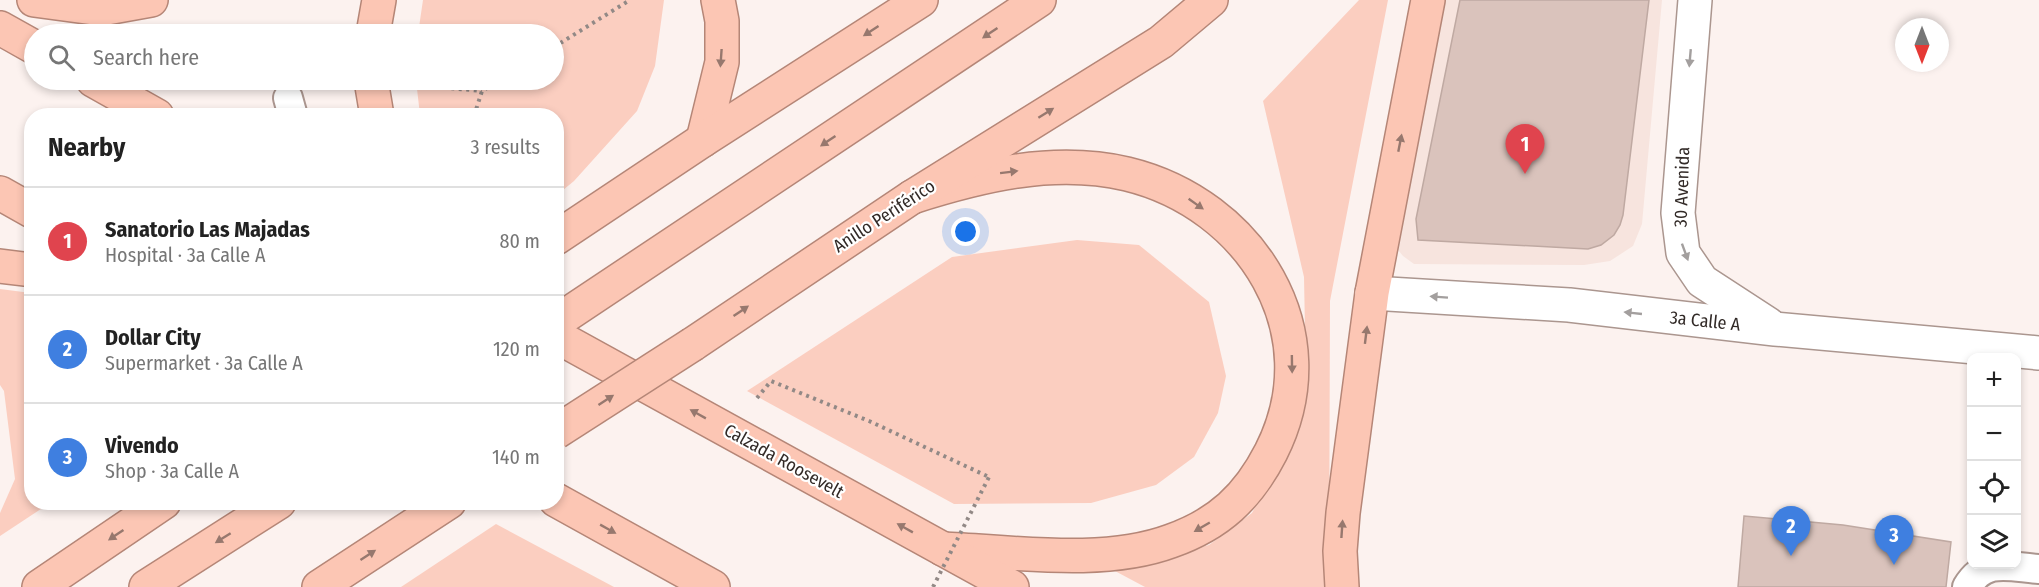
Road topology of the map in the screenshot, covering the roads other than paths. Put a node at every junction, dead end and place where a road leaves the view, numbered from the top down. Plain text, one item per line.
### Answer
1 (34, 0) edge
2 (151, 0) edge
3 (379, 0) edge
4 (718, 0) edge
5 (921, 0) edge
6 (1039, 0) edge
7 (1211, 0) edge
8 (1428, 0) edge
9 (1695, 0) edge
10 (375, 24) edge
11 (0, 28) edge
12 (24, 41) edge
13 (111, 90) edge
14 (372, 90) edge
15 (143, 108) edge
16 (375, 108) edge
17 (703, 140) junction
18 (0, 193) edge
19 (912, 197) junction
20 (24, 206) edge
21 (564, 233) edge
22 (0, 266) edge
23 (24, 269) edge
24 (1372, 293) junction
25 (564, 317) edge
26 (1775, 328) junction
27 (564, 340) edge
28 (2039, 353) edge
29 (564, 427) edge
30 (564, 504) edge
31 (152, 510) edge
32 (268, 510) edge
33 (436, 510) edge
34 (944, 549) junction
35 (2039, 569) edge
36 (39, 587) edge
37 (146, 587) edge
38 (318, 587) edge
39 (713, 587) edge
40 (1012, 587) edge
41 (1342, 587) edge
42 (1967, 587) edge

1 - 2 highway
3 - 10 highway
4 -> 17 highway
5 -> 17 highway
6 -> 25 highway
19 -> 7 highway, Anillo Periférico
24 -> 8 highway
9 -> 26 street, 30 Avenida
11 - 12 highway
13 - 15 highway
14 - 16 highway
17 - 21 highway
18 - 20 highway
29 -> 19 highway, Anillo Periférico, bridge
19 -> 34 highway
22 - 23 highway
26 -> 24 street, 3a Calle A
41 -> 24 highway
26 - 28 street, 3a Calle A
34 -> 27 highway, Calzada Roosevelt
30 -> 39 highway
31 -> 36 highway
32 -> 37 highway
38 -> 33 highway
34 - 40 highway, Calzada Roosevelt
35 - 42 lane

